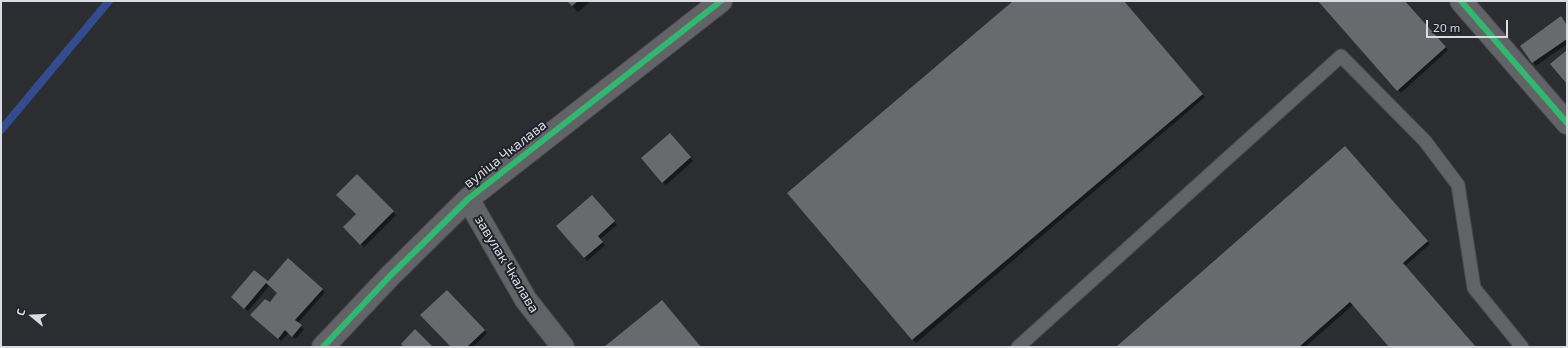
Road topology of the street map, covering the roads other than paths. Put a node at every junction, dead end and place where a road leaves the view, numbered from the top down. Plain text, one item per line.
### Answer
1 (721, 1) edge
2 (1461, 1) edge
3 (1567, 123) edge
4 (468, 198) junction
5 (323, 347) edge
6 (563, 347) edge
7 (1018, 347) edge
8 (1522, 347) edge

1 - 4 street, вуліца Чкалава
2 - 3 street
4 - 5 street, вуліца Чкалава
4 - 6 street, завулак Чкалава
7 - 8 lane

